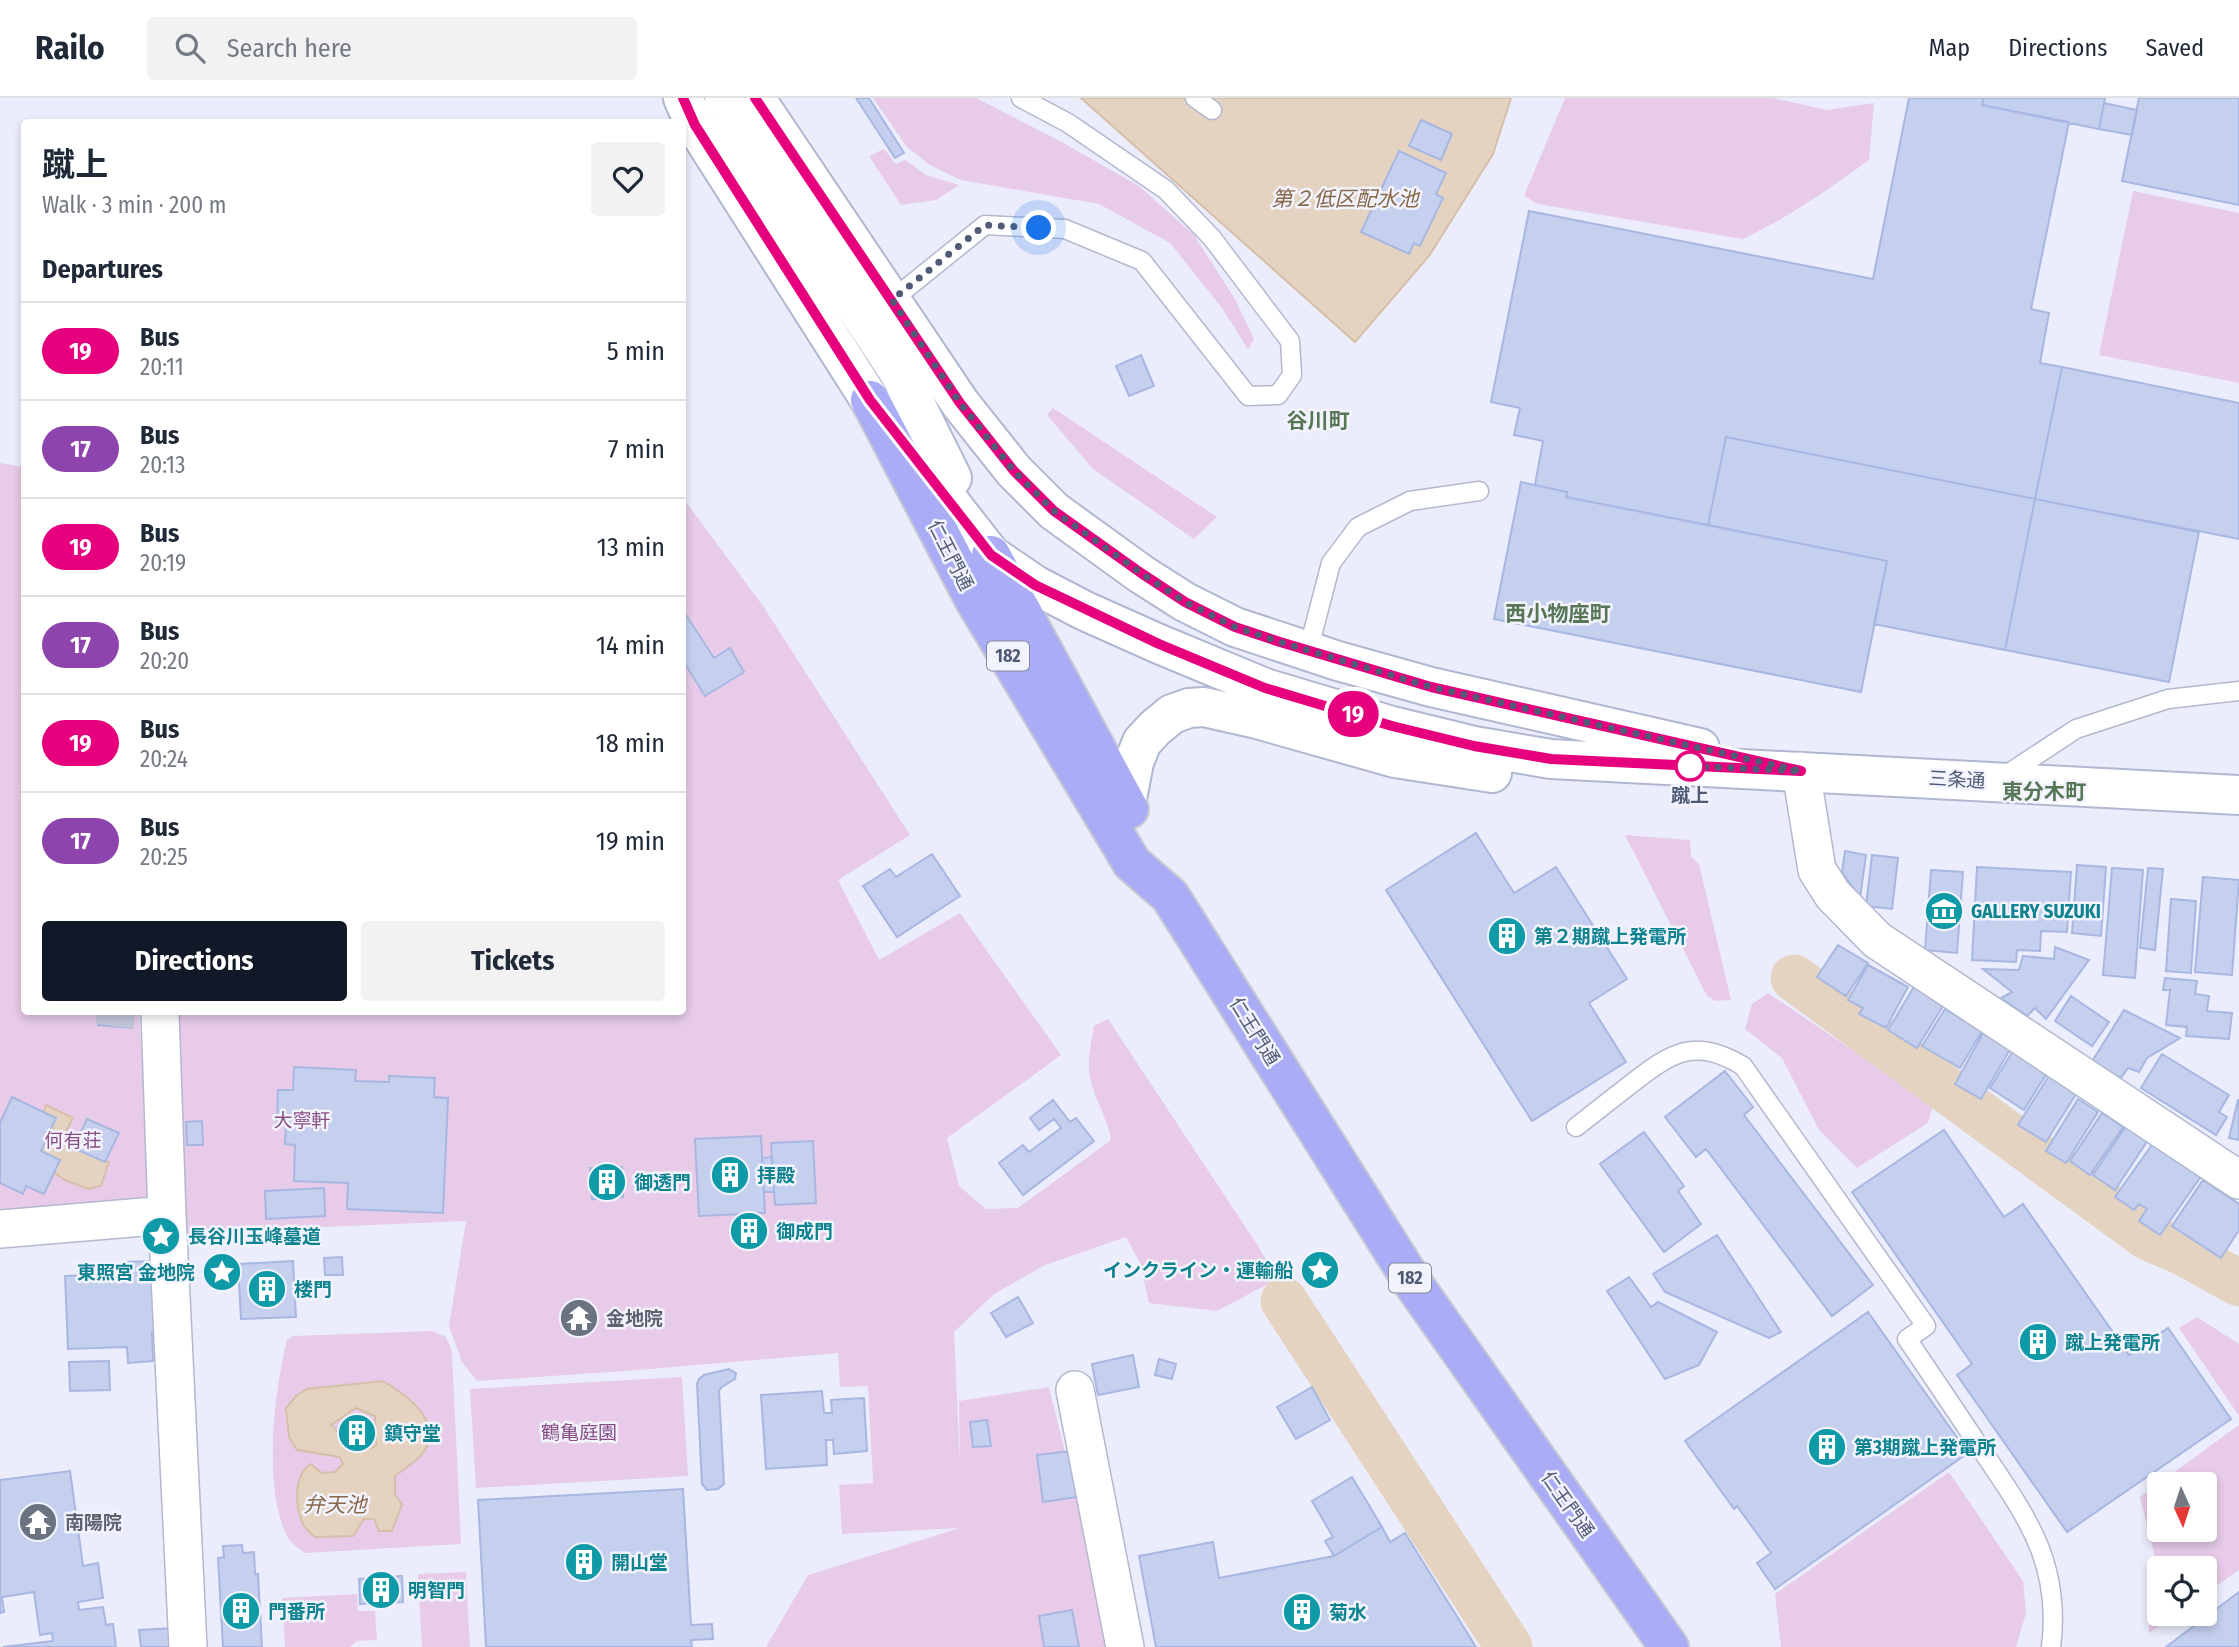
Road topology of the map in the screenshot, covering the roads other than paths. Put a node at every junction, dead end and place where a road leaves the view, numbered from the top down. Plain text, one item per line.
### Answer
1 (683, 98) edge
2 (724, 98) edge
3 (755, 98) edge
4 (1021, 98) edge
5 (1195, 98) edge
6 (1212, 110) dead end
7 (892, 300) junction
8 (870, 400) junction
9 (1479, 491) dead end
10 (991, 555) junction
11 (1308, 651) junction
12 (2239, 691) edge
13 (1801, 771) junction
14 (1996, 782) junction
15 (2239, 795) edge
16 (1126, 804) junction
17 (1170, 896) junction
18 (160, 1015) edge
19 (1576, 1127) dead end
20 (2239, 1180) edge
21 (167, 1215) junction
22 (0, 1230) edge
23 (1074, 1390) dead end
24 (188, 1647) edge
25 (1125, 1647) edge
26 (1669, 1647) edge
27 (2051, 1647) edge

1 - 8 main road, 三条通
2 - 10 main road
3 - 7 main road, 三条通
4 - 7 lane
5 - 6 lane
7 - 11 main road, 三条通
8 - 10 main road, 三条通
8 - 17 main road, 仁王門通 / 182
9 - 11 lane
10 - 13 main road, 三条通
10 - 16 main road, 182
11 - 13 main road, 三条通
12 - 14 lane
13 - 14 main road, 三条通
13 - 16 main road
13 - 20 street
14 - 15 main road, 三条通
16 - 17 main road, 182
17 - 26 main road, 仁王門通 / 182
18 - 21 street
19 - 27 lane
21 - 22 street
21 - 24 street
23 - 25 street

